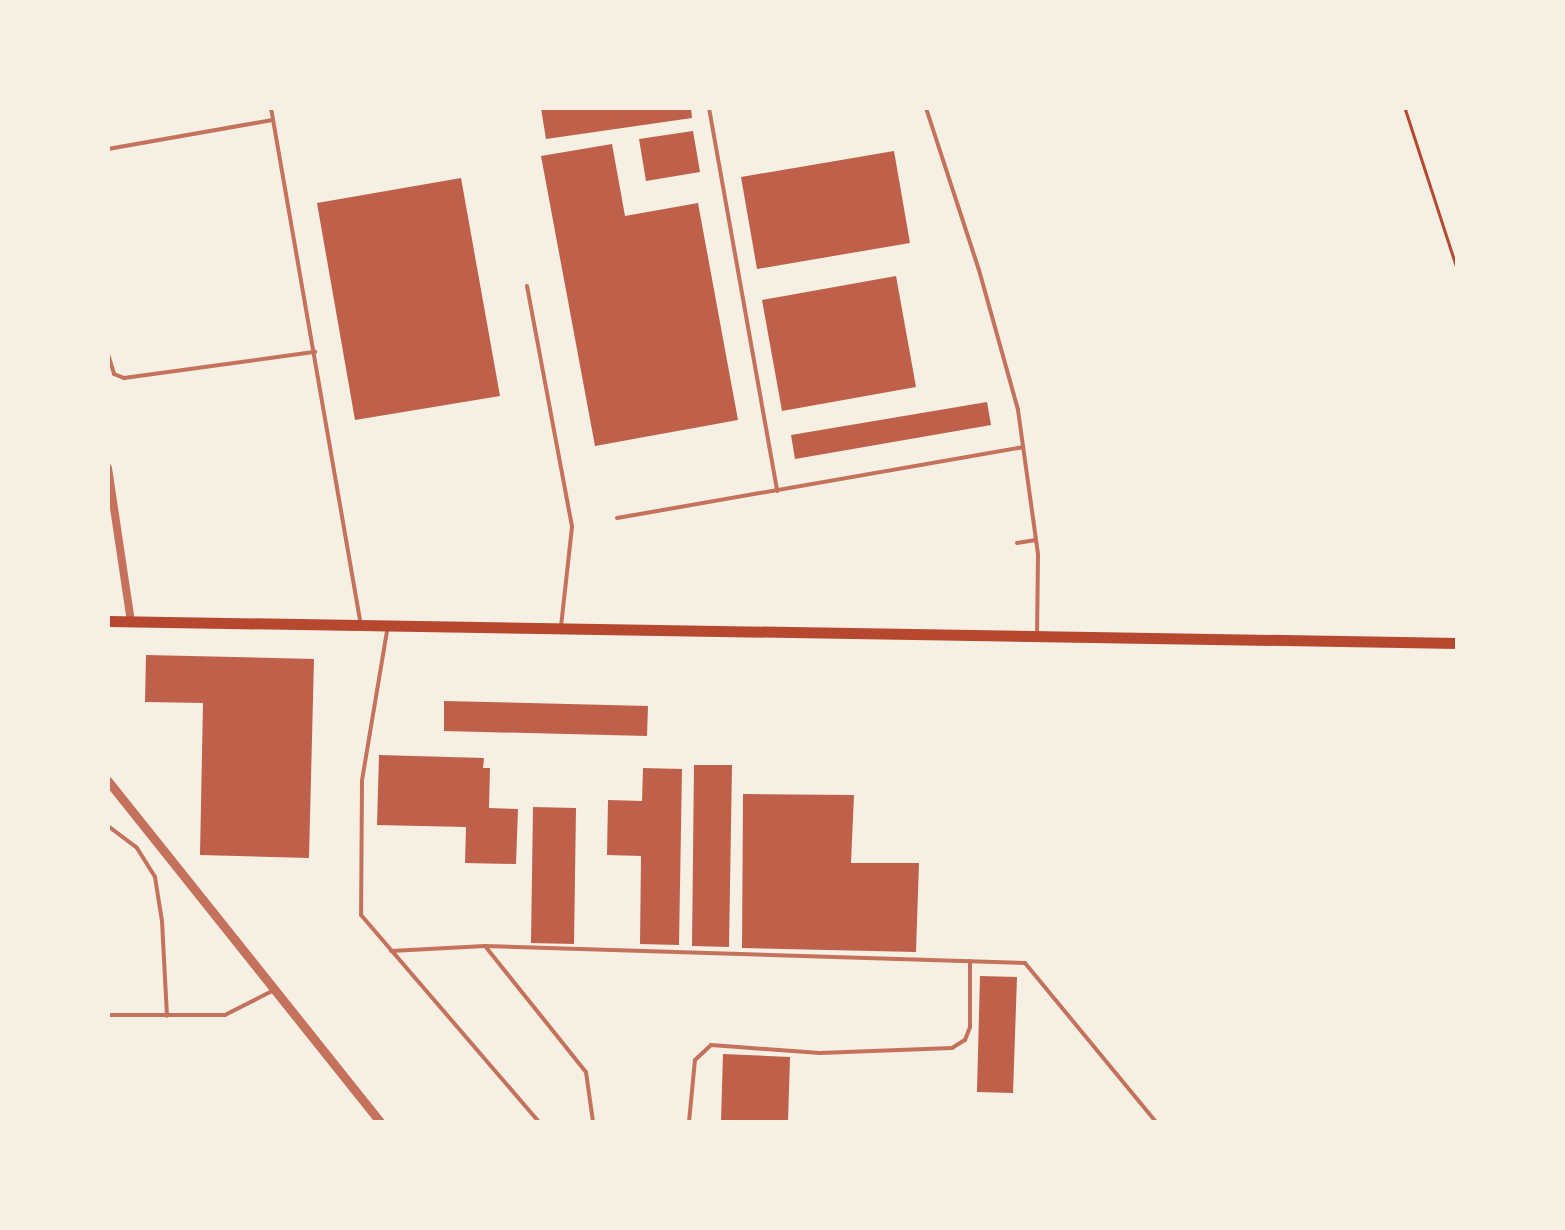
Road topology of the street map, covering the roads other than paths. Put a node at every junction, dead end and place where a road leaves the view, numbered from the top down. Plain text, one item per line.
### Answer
1 (270, 108) edge
2 (709, 108) edge
3 (926, 108) edge
4 (272, 120) junction
5 (108, 149) edge
6 (527, 286) dead end
7 (315, 352) junction
8 (108, 354) edge
9 (1023, 447) junction
10 (108, 468) edge
11 (777, 491) junction
12 (617, 518) dead end
13 (1036, 540) junction
14 (1017, 543) dead end
15 (108, 621) edge
16 (131, 621) junction
17 (361, 626) junction
18 (387, 626) junction
19 (561, 629) junction
20 (1037, 636) junction
21 (1458, 643) edge
22 (108, 781) edge
23 (108, 826) edge
24 (484, 946) junction
25 (392, 951) junction
26 (970, 961) junction
27 (274, 990) junction
28 (108, 1015) edge
29 (167, 1016) junction
30 (380, 1122) edge
31 (539, 1122) edge
32 (593, 1122) edge
33 (689, 1122) edge
34 (1156, 1122) edge

1 - 4 lane
2 - 11 lane
3 - 9 lane
4 - 5 lane
4 - 7 lane
6 - 19 lane
7 - 8 lane
7 - 17 lane
9 - 11 lane
9 - 13 lane
10 - 16 street
11 - 12 lane
13 - 14 lane
13 - 20 lane
15 - 16 main road
16 - 17 main road
17 - 18 main road
18 - 19 main road
18 - 25 lane
19 - 20 main road
20 - 21 main road
22 - 27 street
23 - 29 lane
24 - 25 lane
24 - 26 lane
24 - 32 lane
25 - 31 lane
26 - 33 lane
26 - 34 lane
27 - 29 lane
27 - 30 street
28 - 29 lane

